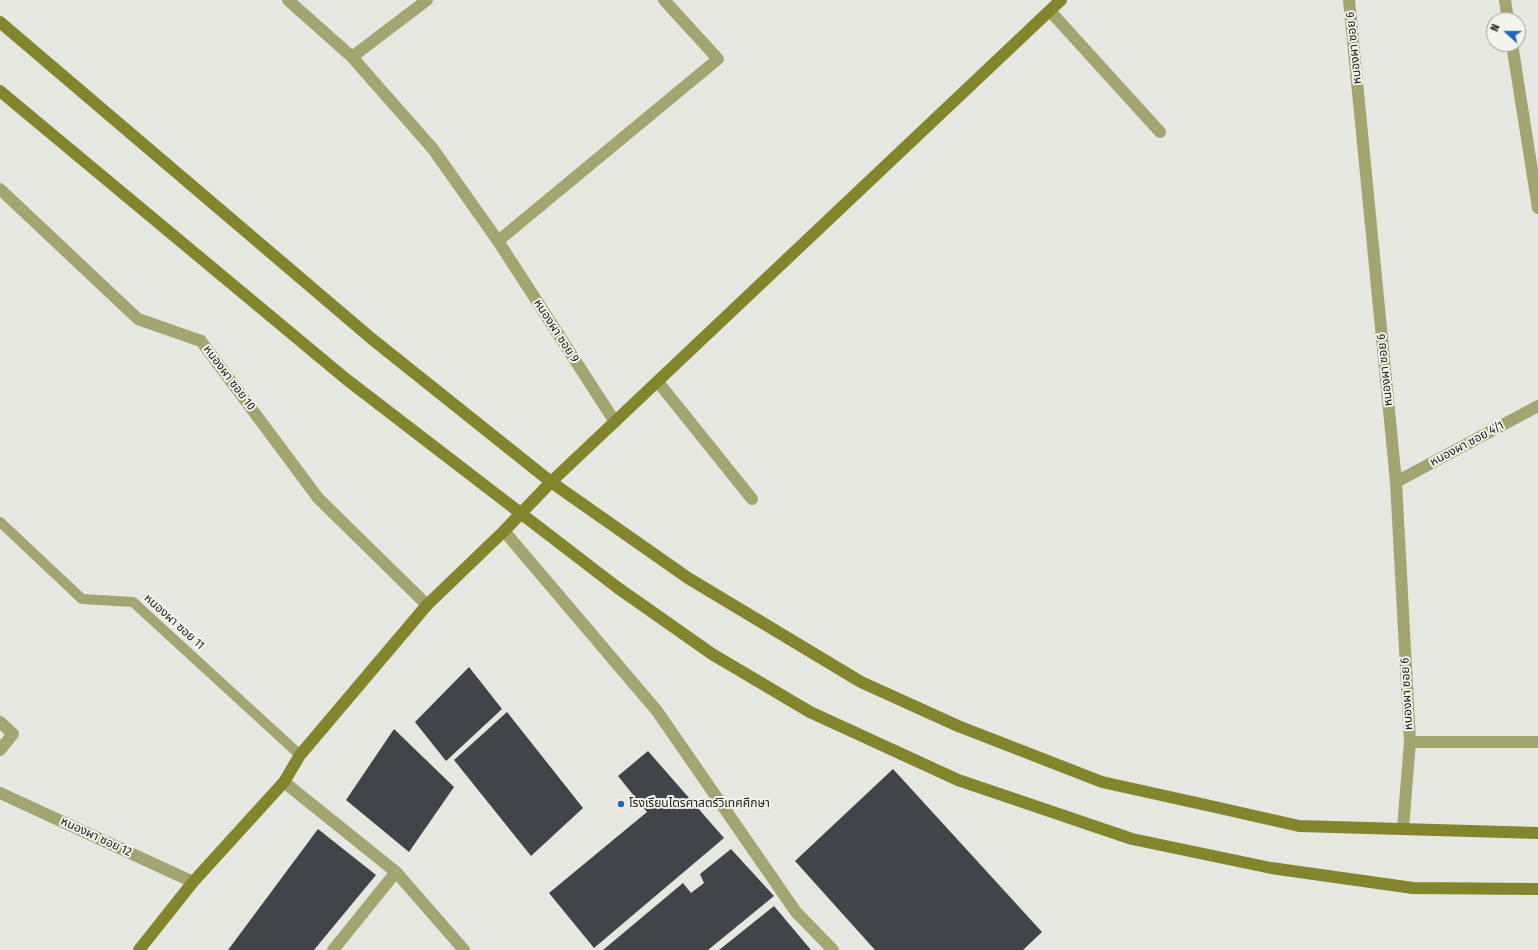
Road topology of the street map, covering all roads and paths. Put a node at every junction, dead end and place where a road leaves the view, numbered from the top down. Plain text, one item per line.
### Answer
1 (288, 0) edge
2 (427, 0) edge
3 (664, 0) edge
4 (1061, 0) edge
5 (1349, 0) edge
6 (1505, 0) edge
7 (1050, 11) junction
8 (1507, 12) edge
9 (0, 22) edge
10 (1513, 52) edge
11 (352, 58) junction
12 (0, 91) edge
13 (1160, 132) dead end
14 (0, 189) edge
15 (1538, 208) edge
16 (498, 241) junction
17 (658, 382) junction
18 (1538, 406) edge
19 (615, 422) junction
20 (551, 482) junction
21 (1396, 482) junction
22 (752, 499) dead end
23 (521, 514) junction
24 (0, 522) edge
25 (504, 531) junction
26 (427, 605) junction
27 (0, 722) edge
28 (1410, 742) junction
29 (1538, 742) edge
30 (0, 750) edge
31 (300, 755) junction
32 (284, 782) junction
33 (0, 793) edge
34 (1403, 828) junction
35 (1538, 833) edge
36 (396, 872) junction
37 (192, 882) junction
38 (1538, 889) edge
39 (462, 949) edge
40 (139, 950) edge
41 (333, 950) edge
42 (833, 950) edge

1 - 11 street, หนองผา ซอย 9
2 - 11 street
3 - 16 street
4 - 7 main road
5 - 21 street, หนองผา ซอย 6
6 - 8 street
7 - 13 street
7 - 17 main road
9 - 20 main road
10 - 15 street
11 - 16 street, หนองผา ซอย 9
12 - 23 main road
14 - 26 street, หนองผา ซอย 10
16 - 19 street, หนองผา ซอย 9
17 - 19 main road
17 - 22 street
18 - 21 street, หนองผา ซอย 4/1
19 - 20 main road
20 - 23 main road
20 - 34 main road
21 - 28 street, หนองผา ซอย 6
23 - 25 main road
23 - 38 main road
24 - 31 lane, หนองผา ซอย 11
25 - 26 main road
25 - 42 street
26 - 31 main road
27 - 30 street
28 - 29 street
28 - 34 street, หนองผา ซอย 6
31 - 32 main road
32 - 36 street
32 - 37 main road
33 - 37 street, หนองผา ซอย 12
34 - 35 main road
36 - 39 street
36 - 41 street
37 - 40 main road

